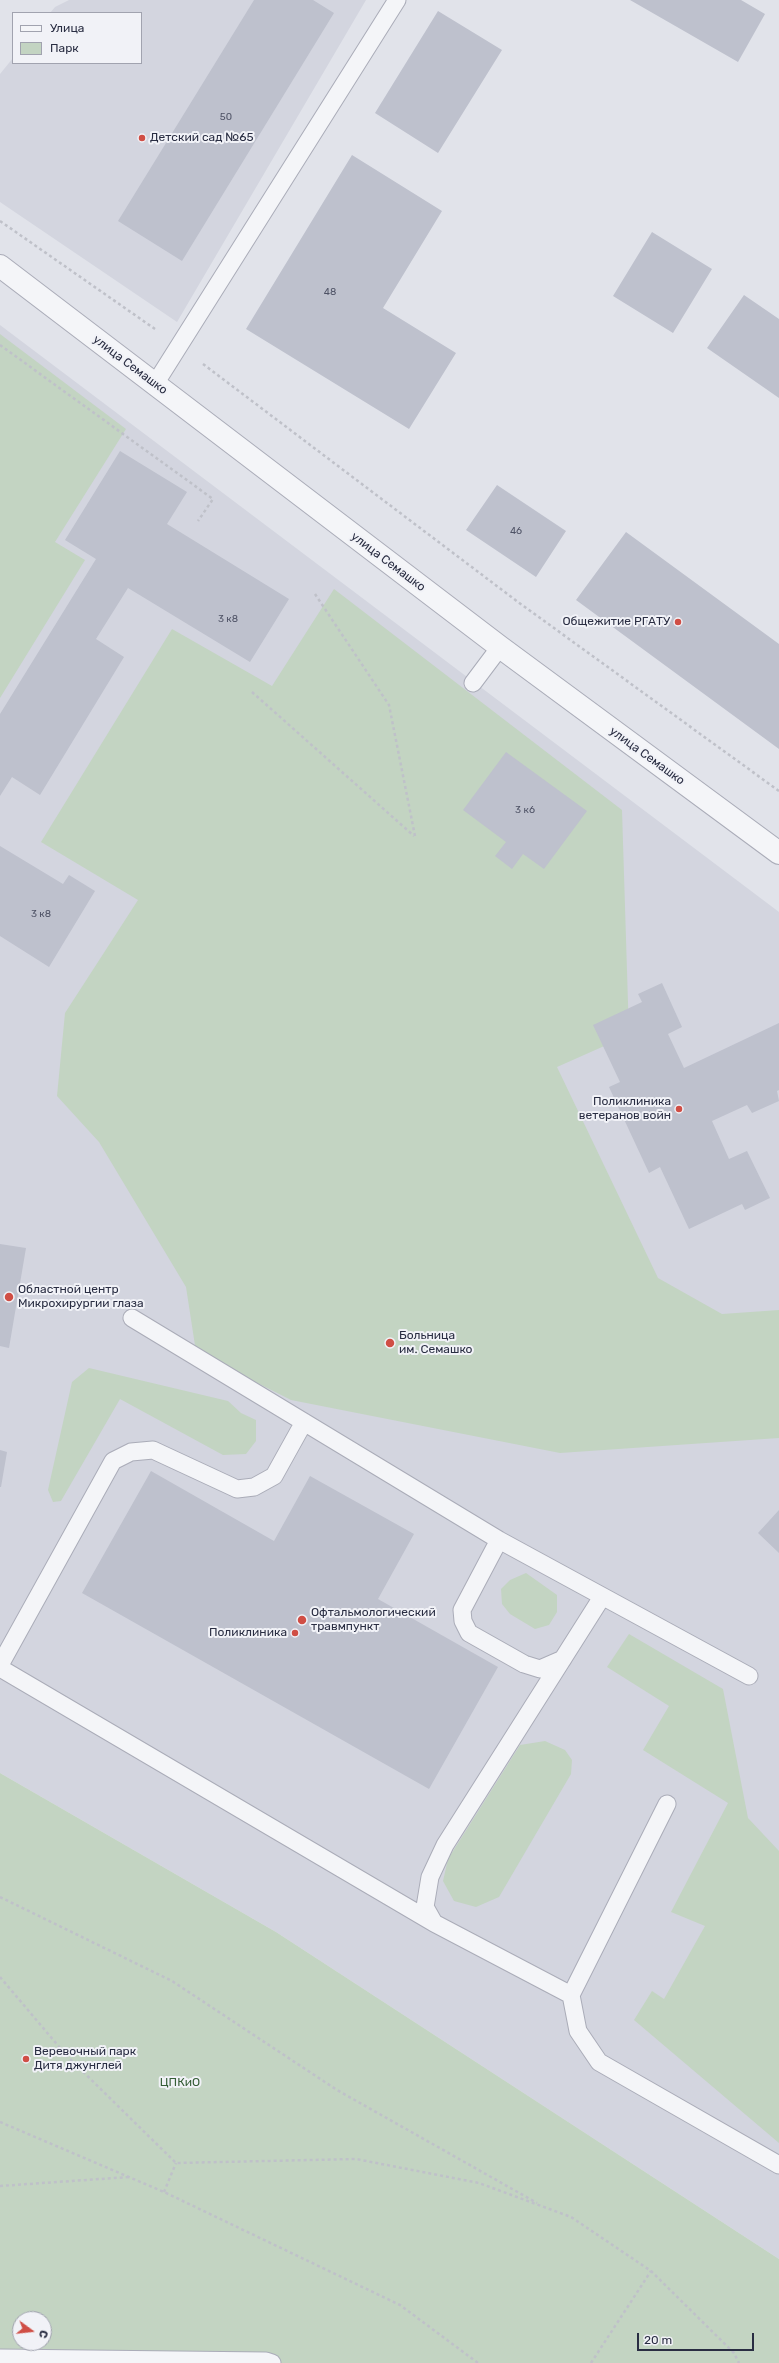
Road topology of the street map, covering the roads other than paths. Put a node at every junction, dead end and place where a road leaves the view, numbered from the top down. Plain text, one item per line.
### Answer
1 (397, 0) edge
2 (0, 266) edge
3 (155, 384) junction
4 (500, 647) junction
5 (473, 683) dead end
6 (779, 853) edge
7 (132, 1318) dead end
8 (304, 1422) junction
9 (499, 1540) junction
10 (602, 1597) junction
11 (563, 1659) junction
12 (0, 1666) edge
13 (750, 1676) dead end
14 (667, 1804) dead end
15 (434, 1923) junction
16 (571, 1995) junction
17 (779, 2166) edge
18 (0, 2358) edge
19 (272, 2363) edge

1 - 3 lane
2 - 3 street, улица Семашко
3 - 4 street, улица Семашко
4 - 5 lane
4 - 6 street, улица Семашко
7 - 8 lane
8 - 9 lane
8 - 12 lane
9 - 10 lane
9 - 11 lane
10 - 11 lane
10 - 13 lane
11 - 15 lane
12 - 15 lane
14 - 16 lane
15 - 16 lane
16 - 17 lane
18 - 19 lane

